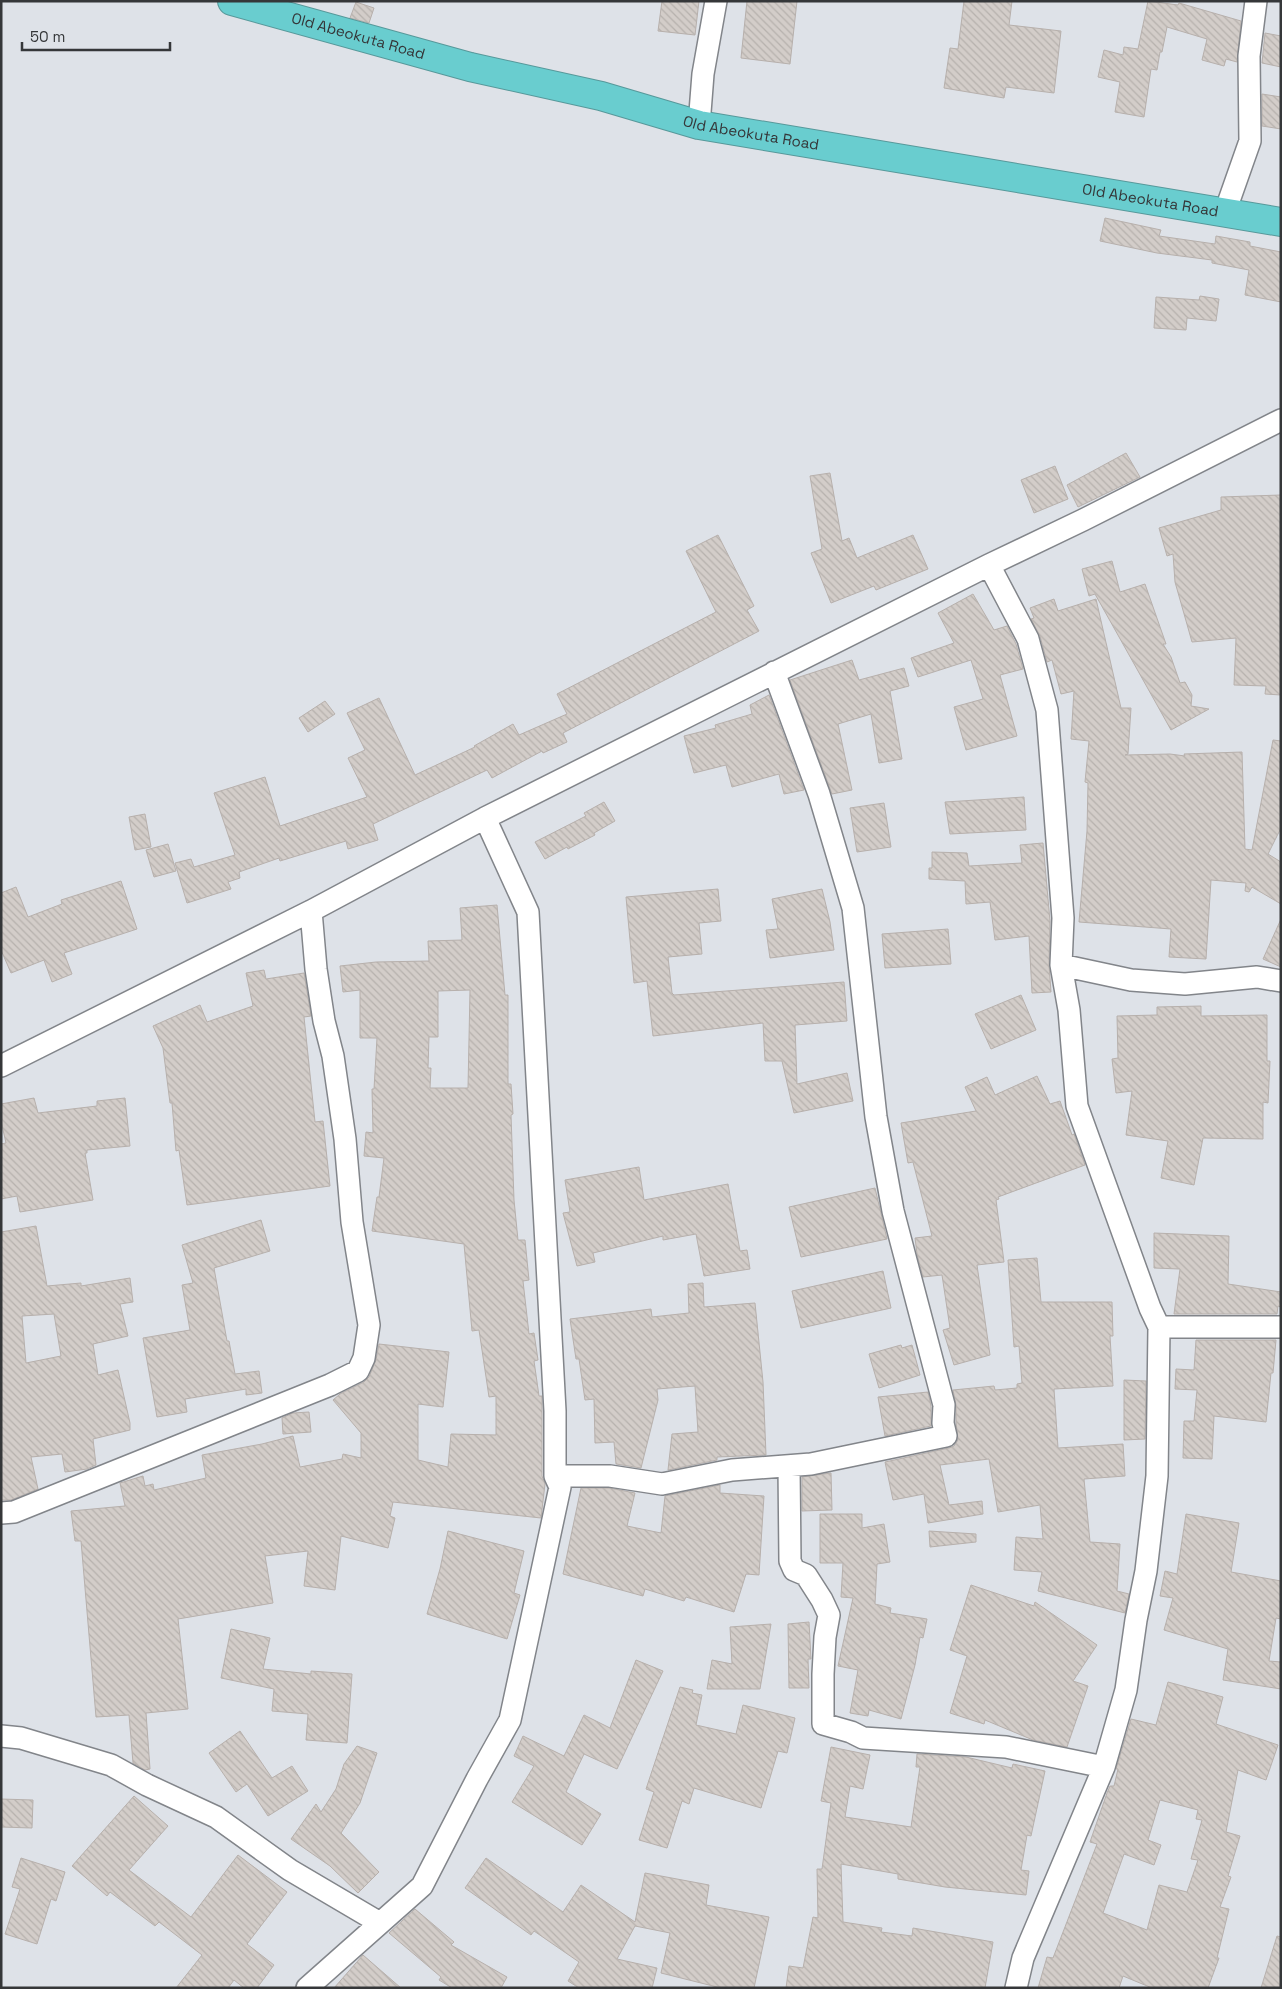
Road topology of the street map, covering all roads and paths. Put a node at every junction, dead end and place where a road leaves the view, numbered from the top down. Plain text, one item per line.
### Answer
1 (232, 1) edge
2 (716, 1) edge
3 (1256, 1) edge
4 (699, 125) junction
5 (1225, 212) junction
6 (1281, 222) edge
7 (1281, 420) edge
8 (988, 565) junction
9 (774, 672) junction
10 (485, 818) junction
11 (311, 911) junction
12 (1061, 965) junction
13 (1281, 981) edge
14 (1, 1066) edge
15 (1159, 1327) junction
16 (1281, 1327) edge
17 (789, 1466) junction
18 (556, 1476) junction
19 (1, 1513) edge
20 (1, 1736) edge
21 (1104, 1767) junction
22 (380, 1923) junction
23 (307, 1988) edge
24 (1016, 1988) edge

1 - 4 highway, Old Abeokuta Road
2 - 4 street
3 - 5 street
4 - 5 highway, Old Abeokuta Road
5 - 6 highway, Old Abeokuta Road
7 - 8 street
8 - 9 street
8 - 12 street
9 - 10 street
9 - 17 street
10 - 11 street
10 - 18 street
11 - 14 street
11 - 19 street
12 - 13 street
12 - 15 street
15 - 16 street
15 - 21 street
17 - 18 street
17 - 21 street
18 - 22 street
20 - 22 street
21 - 24 street
22 - 23 street

